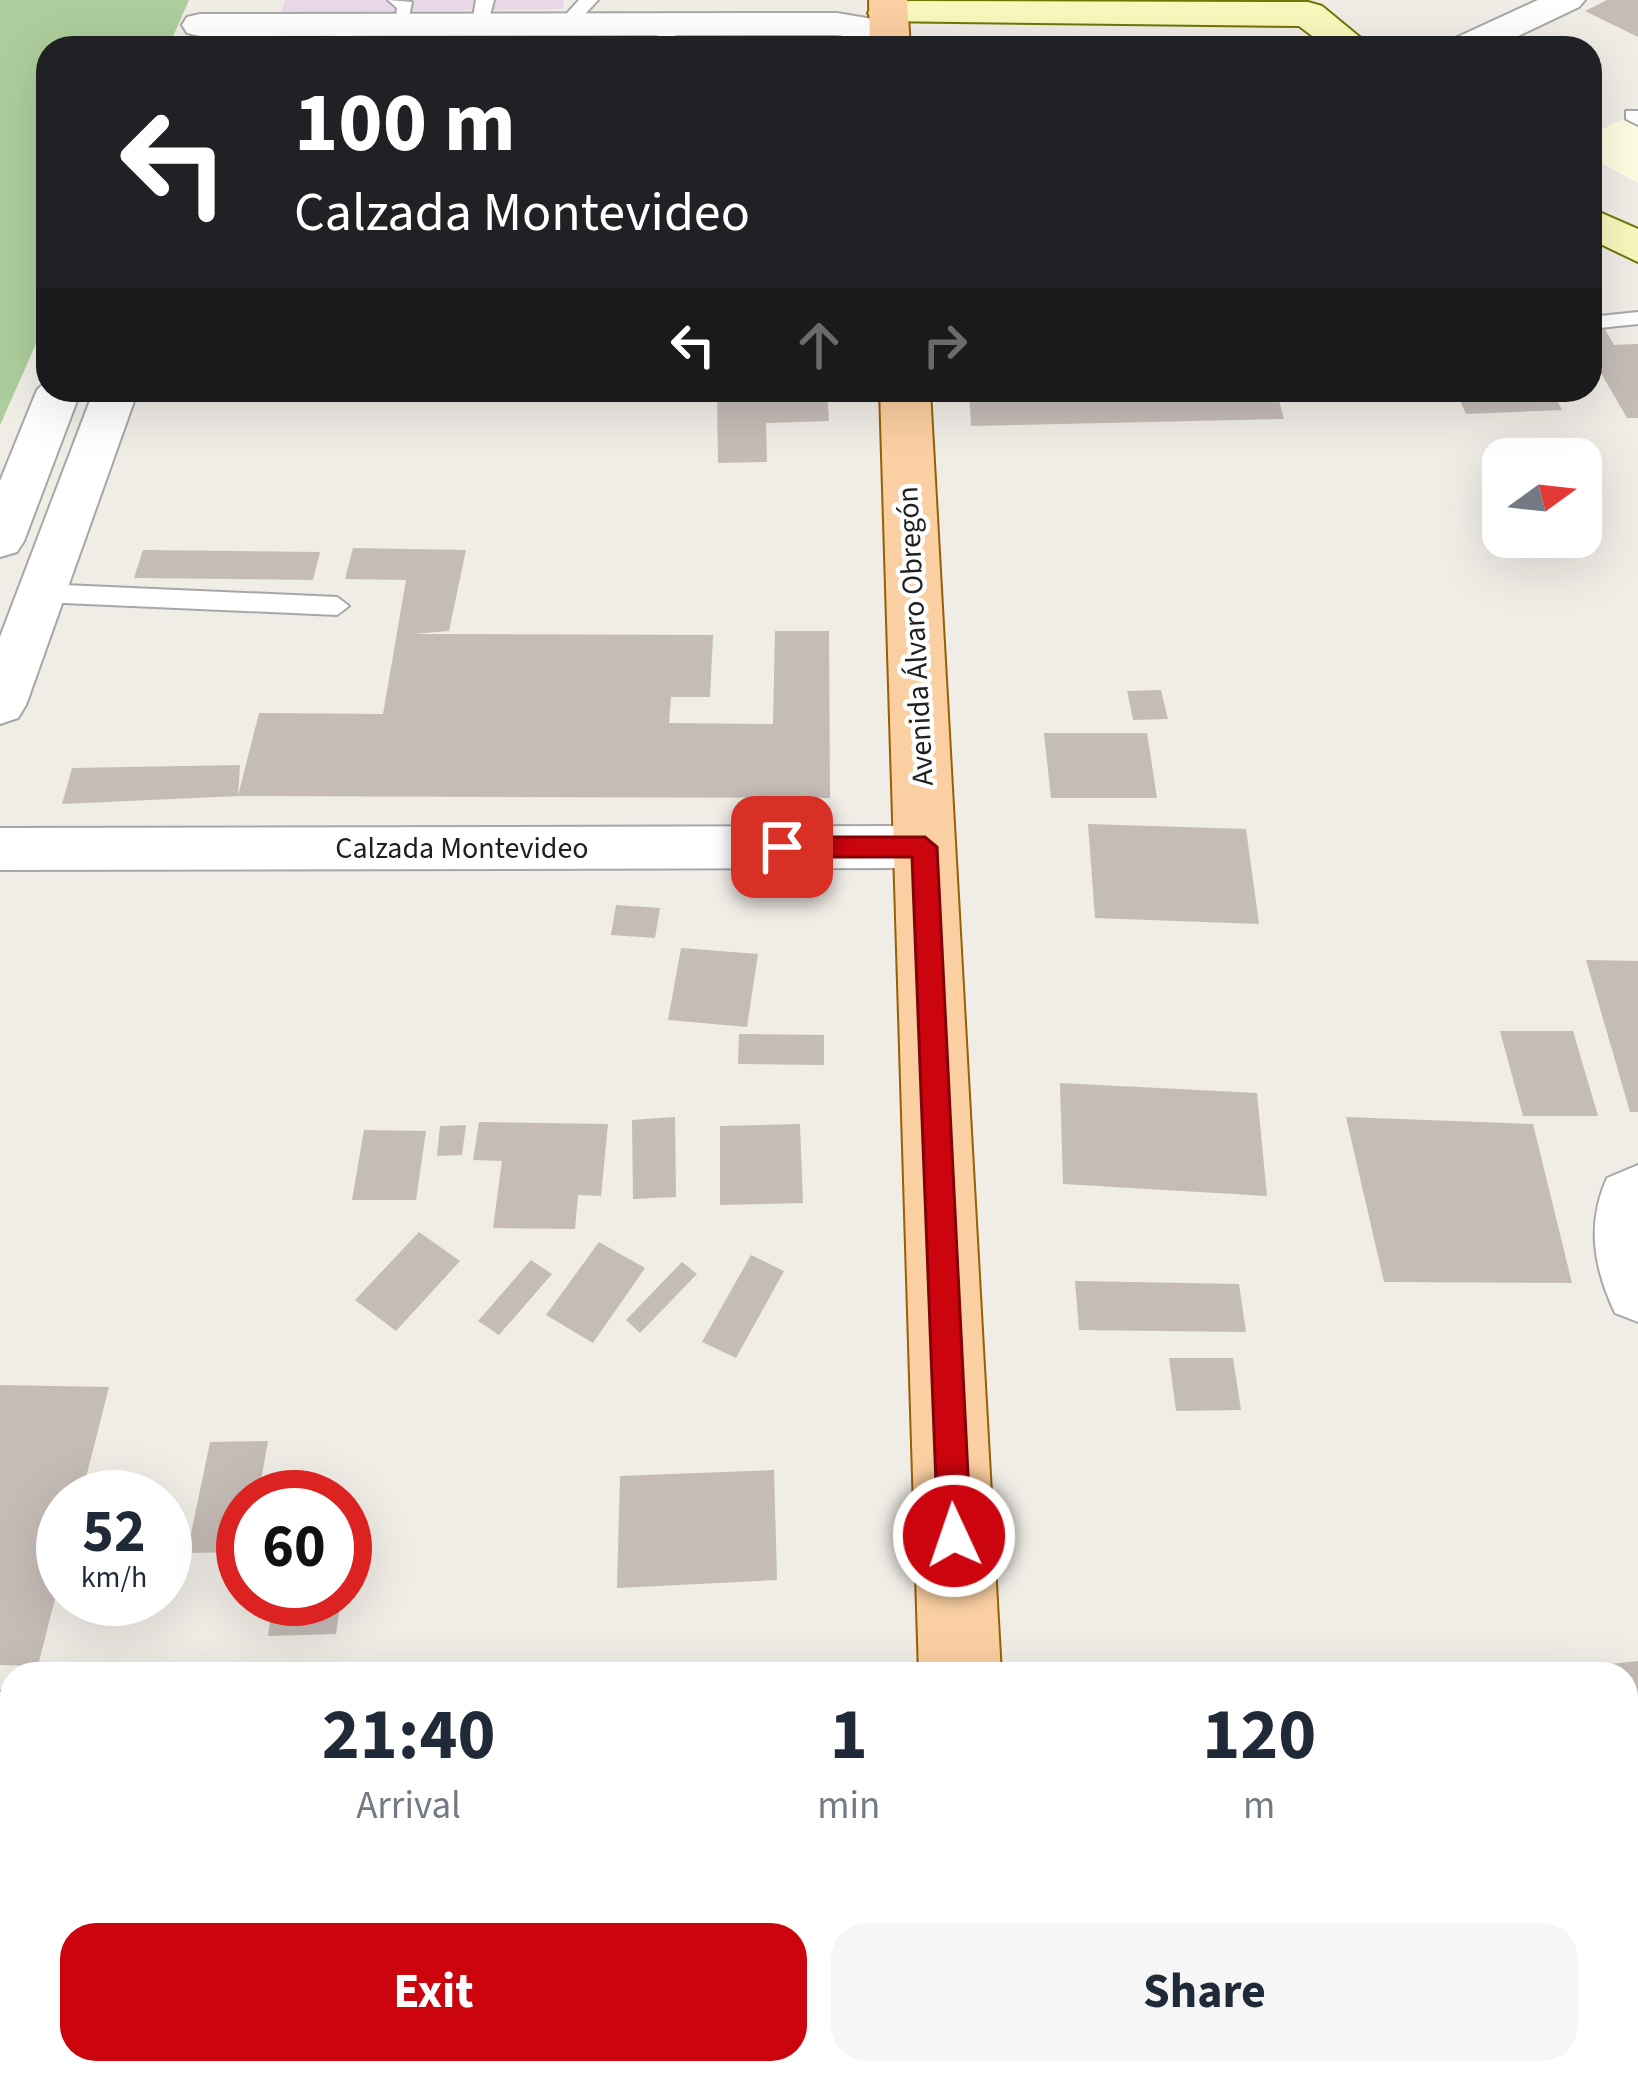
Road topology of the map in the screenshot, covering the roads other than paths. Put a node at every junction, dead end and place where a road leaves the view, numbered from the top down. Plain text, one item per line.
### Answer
1 (1568, 0) edge
2 (578, 11) edge
3 (399, 12) edge
4 (483, 12) edge
5 (889, 23) edge
6 (200, 24) edge
7 (250, 24) edge
8 (1325, 24) edge
9 (1268, 25) edge
10 (344, 36) edge
11 (666, 36) edge
12 (1490, 36) edge
13 (1602, 190) edge
14 (1638, 210) edge
15 (1602, 228) edge
16 (1638, 248) edge
17 (1638, 318) edge
18 (1602, 322) edge
19 (53, 402) edge
20 (112, 402) edge
21 (905, 402) edge
22 (0, 541) edge
23 (41, 593) junction
24 (337, 606) dead end
25 (0, 705) edge
26 (925, 847) junction
27 (0, 849) edge
28 (1634, 1196) edge
29 (1638, 1292) edge
30 (959, 1662) edge

1 - 12 street
2 - 4 street
2 - 11 street
3 - 4 street
3 - 10 street
5 - 9 main road
5 - 11 street
6 - 7 street
7 - 10 street
8 - 9 main road
13 - 14 main road
15 - 16 main road
17 - 18 lane
19 - 22 street
20 - 23 street
21 - 26 main road, Avenida Álvaro Obregón
23 - 24 lane
23 - 25 street
26 - 27 street, Calzada Montevideo
26 - 30 main road, Avenida Álvaro Obregón
28 - 29 street

